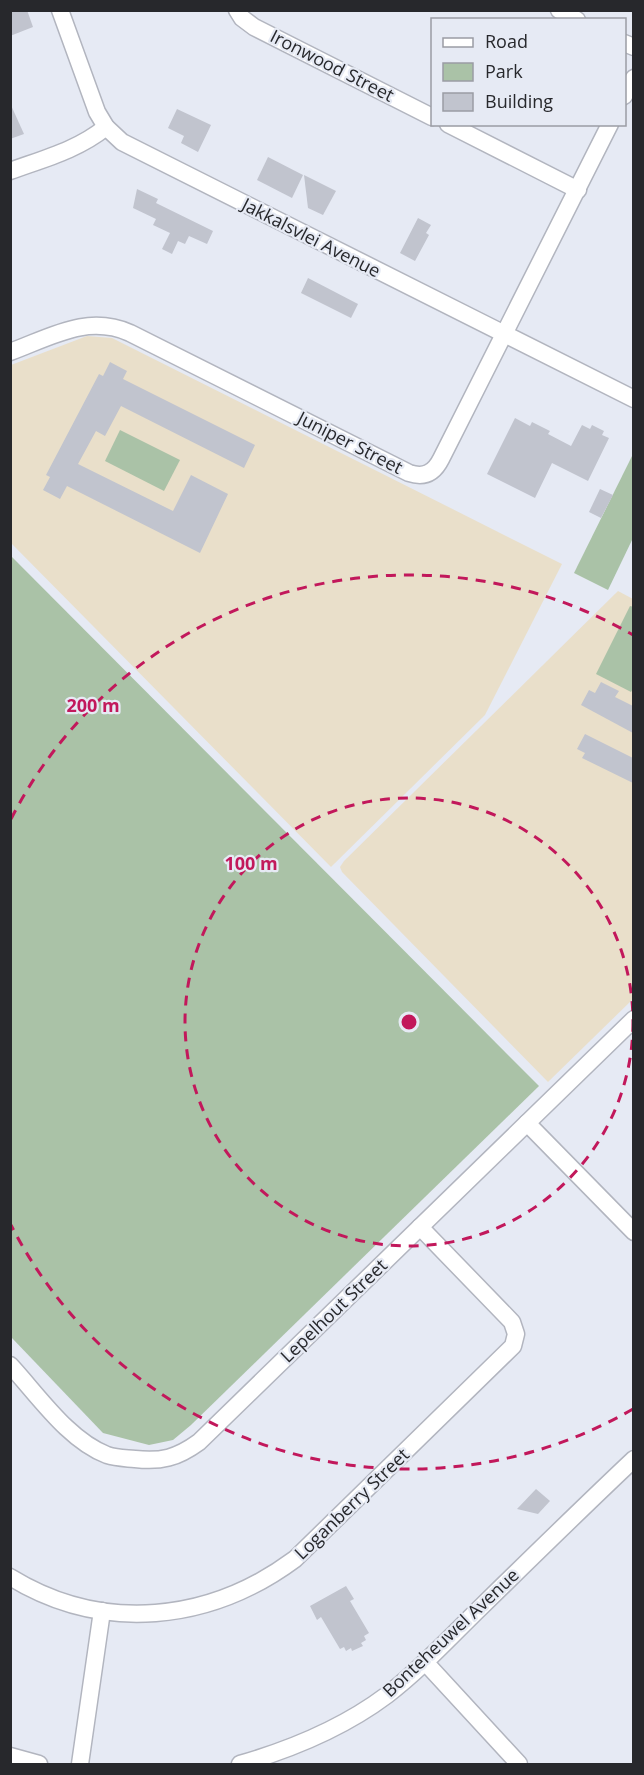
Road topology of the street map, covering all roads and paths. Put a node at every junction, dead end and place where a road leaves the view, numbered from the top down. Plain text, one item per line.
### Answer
1 (60, 10) edge
2 (237, 10) edge
3 (559, 10) edge
4 (573, 18) edge
5 (633, 78) edge
6 (626, 93) edge
7 (431, 116) edge
8 (452, 126) edge
9 (609, 126) edge
10 (106, 127) junction
11 (10, 171) edge
12 (578, 190) junction
13 (505, 334) junction
14 (10, 352) edge
15 (633, 399) edge
16 (633, 1019) edge
17 (527, 1123) junction
18 (420, 1227) junction
19 (633, 1232) edge
20 (10, 1365) edge
21 (633, 1459) edge
22 (10, 1577) edge
23 (102, 1611) junction
24 (425, 1662) junction
25 (10, 1756) edge
26 (251, 1763) edge
27 (39, 1764) edge
28 (80, 1764) edge
29 (519, 1764) edge

1 - 10 street, Jakkalsvlei Avenue
2 - 7 street, Ironwood Street
3 - 4 street
5 - 6 street
8 - 12 street
9 - 12 street, Juniper Street
10 - 11 street
10 - 13 street, Jakkalsvlei Avenue
12 - 13 street, Juniper Street
13 - 14 street, Juniper Street
13 - 15 street, Jakkalsvlei Avenue
16 - 17 street, Lepelhout Street
17 - 18 street, Lepelhout Street
17 - 19 street
18 - 20 street, Lepelhout Street
18 - 23 street, Loganberry Street
21 - 24 street, Bonteheuwel Avenue
22 - 23 street, Loganberry Street
23 - 28 street
24 - 26 street, Bonteheuwel Avenue
24 - 29 street
25 - 27 street

